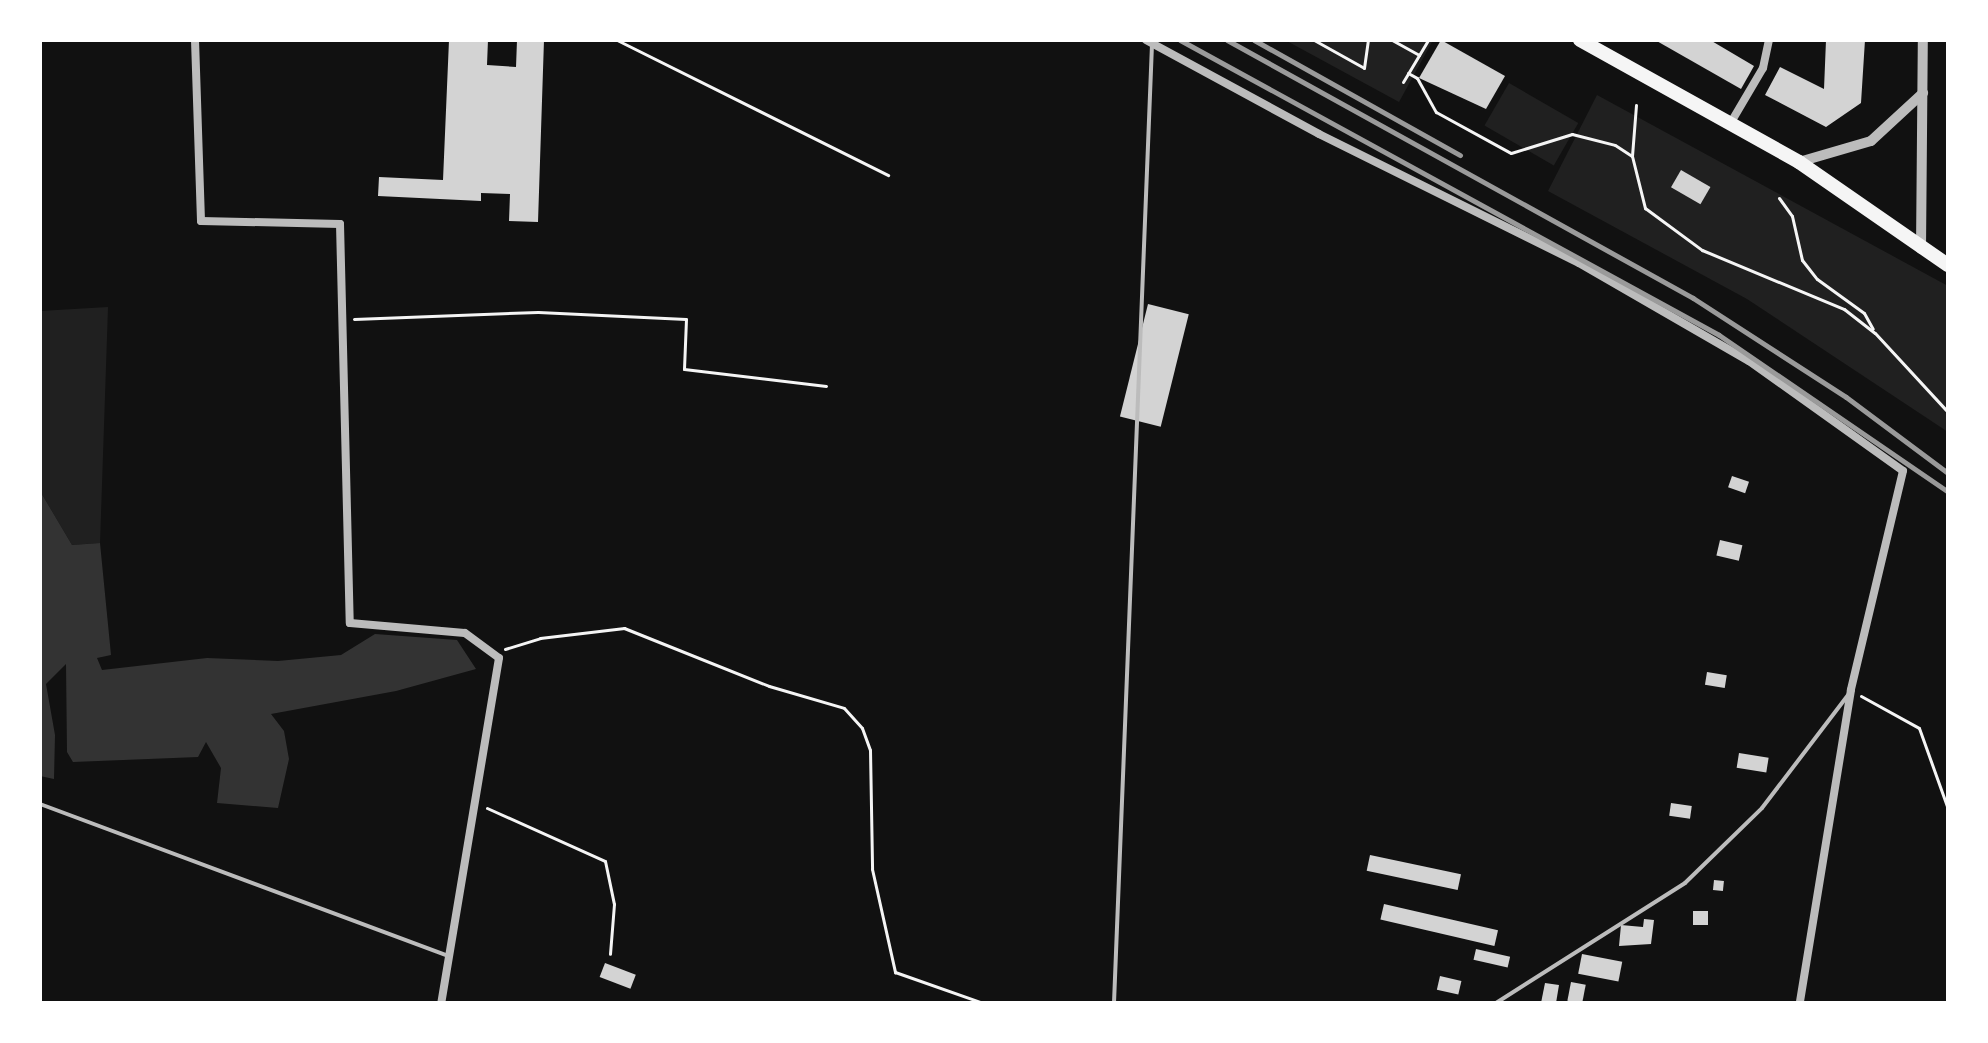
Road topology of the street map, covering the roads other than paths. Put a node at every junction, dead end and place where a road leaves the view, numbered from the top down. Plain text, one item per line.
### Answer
1 (195, 40) edge
2 (1580, 40) edge
3 (1769, 40) edge
4 (1923, 40) edge
5 (1149, 42) edge
6 (1923, 93) junction
7 (1730, 124) junction
8 (1799, 162) junction
9 (1921, 249) junction
10 (1948, 265) edge
11 (1851, 690) junction
12 (40, 804) edge
13 (447, 955) junction
14 (441, 1003) edge
15 (1114, 1003) edge
16 (1496, 1003) edge
17 (1800, 1003) edge

1 - 13 street
2 - 7 highway
3 - 7 street
4 - 6 street
5 - 11 street
5 - 15 lane
6 - 8 street
6 - 9 street
7 - 8 highway
8 - 9 highway
9 - 10 highway
11 - 16 lane
11 - 17 street
12 - 13 lane
13 - 14 street

